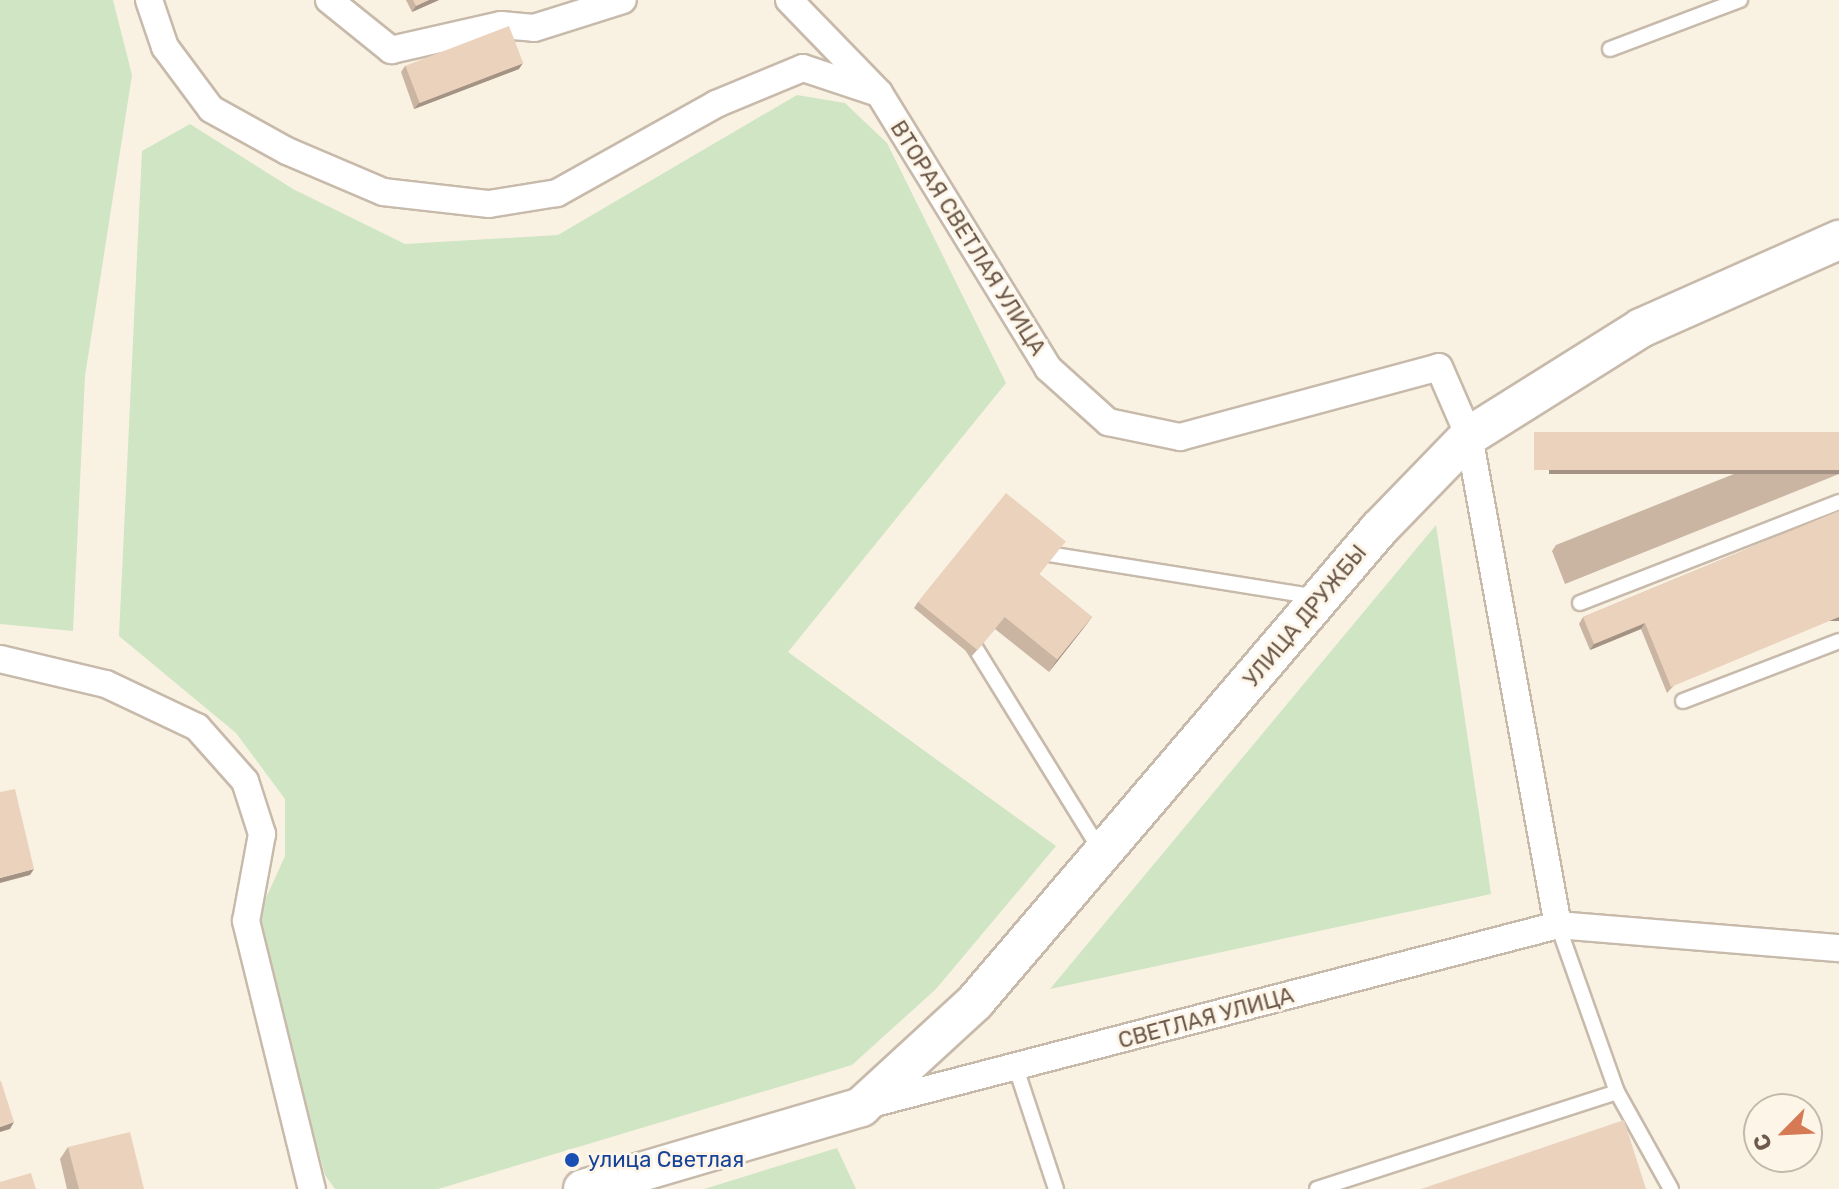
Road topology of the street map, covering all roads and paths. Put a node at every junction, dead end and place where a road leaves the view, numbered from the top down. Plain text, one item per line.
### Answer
1 (149, 0) edge
2 (329, 0) edge
3 (623, 0) edge
4 (789, 0) edge
5 (1740, 0) edge
6 (1699, 7) edge
7 (1610, 49) dead end
8 (879, 93) junction
9 (1839, 240) edge
10 (1469, 436) junction
11 (1839, 502) edge
12 (1016, 549) edge
13 (1320, 598) junction
14 (1580, 603) dead end
15 (956, 617) edge
16 (1839, 641) edge
17 (0, 659) edge
18 (1683, 701) dead end
19 (1102, 853) junction
20 (1558, 925) junction
21 (1839, 948) edge
22 (1016, 1068) junction
23 (1617, 1092) junction
24 (861, 1107) junction
25 (312, 1189) edge
26 (583, 1189) edge
27 (1056, 1189) edge
28 (1317, 1189) edge
29 (1671, 1189) edge

1 - 8 street
2 - 3 street
4 - 8 street, ВТОРАЯ СВЕТЛАЯ УЛИЦА
5 - 6 lane
6 - 7 lane
8 - 10 street, ВТОРАЯ СВЕТЛАЯ УЛИЦА
9 - 10 street, УЛИЦА ДРУЖБЫ
10 - 13 street, УЛИЦА ДРУЖБЫ
10 - 20 street
11 - 14 lane
12 - 13 lane
13 - 19 street, УЛИЦА ДРУЖБЫ
15 - 19 lane
16 - 18 lane
17 - 25 street
19 - 24 street, УЛИЦА ДРУЖБЫ
20 - 21 street, СВЕТЛАЯ УЛИЦА
20 - 22 street, СВЕТЛАЯ УЛИЦА
20 - 23 lane
22 - 24 street, СВЕТЛАЯ УЛИЦА
22 - 27 lane
23 - 28 lane
23 - 29 lane
24 - 26 street, СВЕТЛАЯ УЛИЦА

